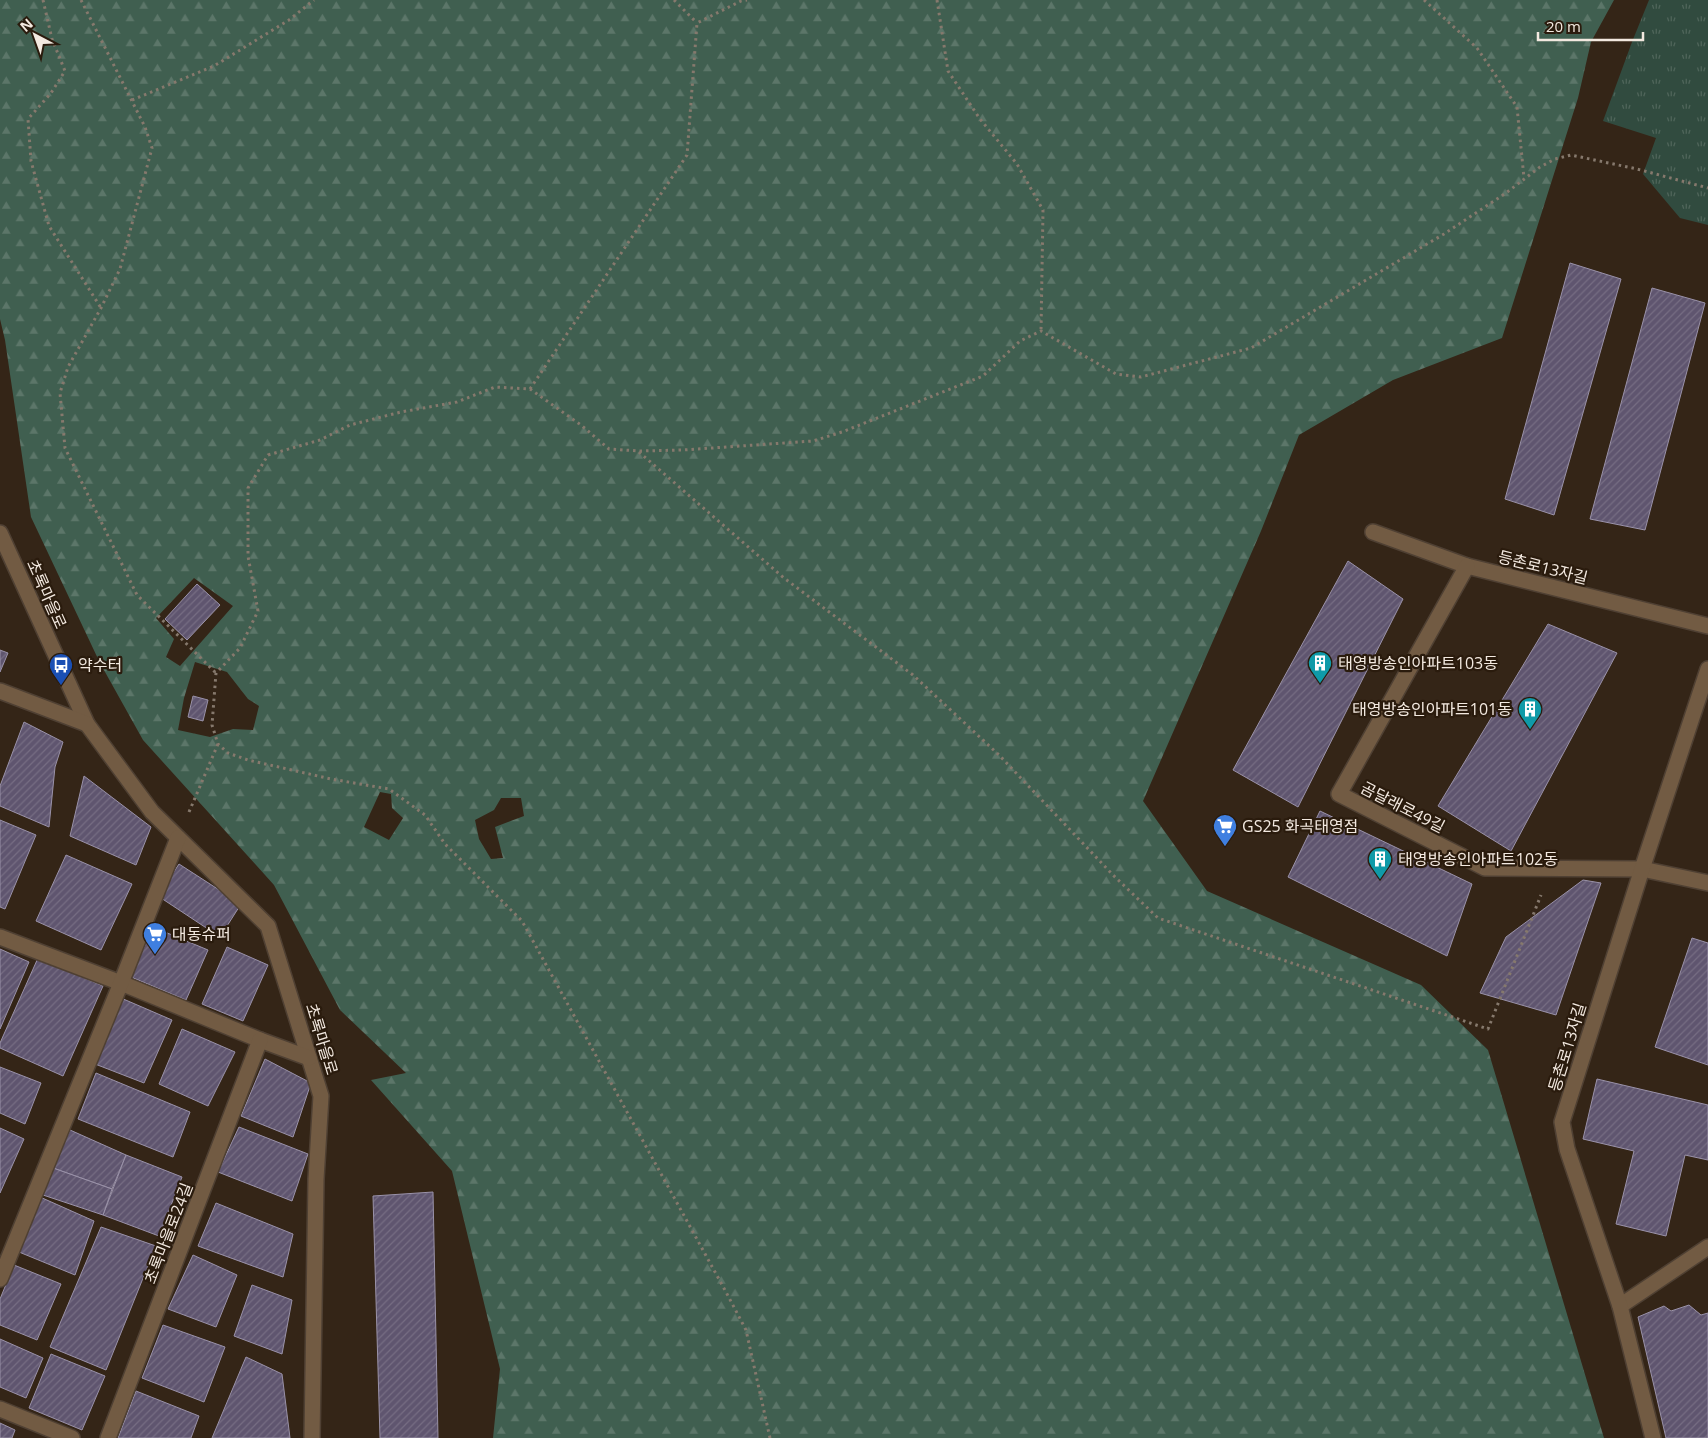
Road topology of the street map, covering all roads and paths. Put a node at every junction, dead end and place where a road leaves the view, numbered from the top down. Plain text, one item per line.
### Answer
1 (44, 0) edge
2 (82, 0) edge
3 (314, 0) edge
4 (674, 0) edge
5 (747, 0) edge
6 (937, 0) edge
7 (1424, 0) edge
8 (697, 23) junction
9 (132, 100) junction
10 (1524, 179) junction
11 (1708, 188) edge
12 (101, 308) junction
13 (1041, 331) junction
14 (530, 389) junction
15 (639, 451) junction
16 (0, 532) edge
17 (1373, 532) dead end
18 (1467, 566) junction
19 (1708, 626) edge
20 (1708, 669) edge
21 (216, 673) junction
22 (0, 692) edge
23 (87, 724) junction
24 (218, 744) junction
25 (178, 838) junction
26 (1552, 869) junction
27 (1642, 869) junction
28 (1708, 884) edge
29 (0, 937) edge
30 (121, 983) junction
31 (260, 1040) junction
32 (310, 1058) junction
33 (1708, 1247) edge
34 (0, 1279) edge
35 (1620, 1306) junction
36 (0, 1409) edge
37 (72, 1438) edge
38 (108, 1438) edge
39 (312, 1438) edge
40 (770, 1438) edge
41 (1652, 1438) edge

1 - 12 path
2 - 9 path
3 - 9 path
4 - 8 path
5 - 8 path
6 - 13 path
7 - 10 path
8 - 14 path
9 - 12 path
10 - 11 path
10 - 13 path
12 - 21 path
13 - 15 path
14 - 15 path
14 - 21 path
15 - 26 path
16 - 23 street, 초록마을로
17 - 18 street, 등촌로13자길
18 - 19 street, 등촌로13자길
18 - 26 street, 곰달래로49길
20 - 27 street, 등촌로13자길
21 - 24 path
22 - 23 street
23 - 25 street, 초록마을로
24 - 25 path
24 - 40 path
25 - 30 street
25 - 32 street, 초록마을로
26 - 27 street, 곰달래로49길
27 - 28 street, 곰달래로49길
27 - 35 street, 등촌로13자길
29 - 30 street
30 - 31 street
30 - 34 street
31 - 32 street
31 - 38 street, 초록마을로24길
32 - 39 street, 초록마을로
33 - 35 street
35 - 41 street, 등촌로13자길
36 - 37 street

